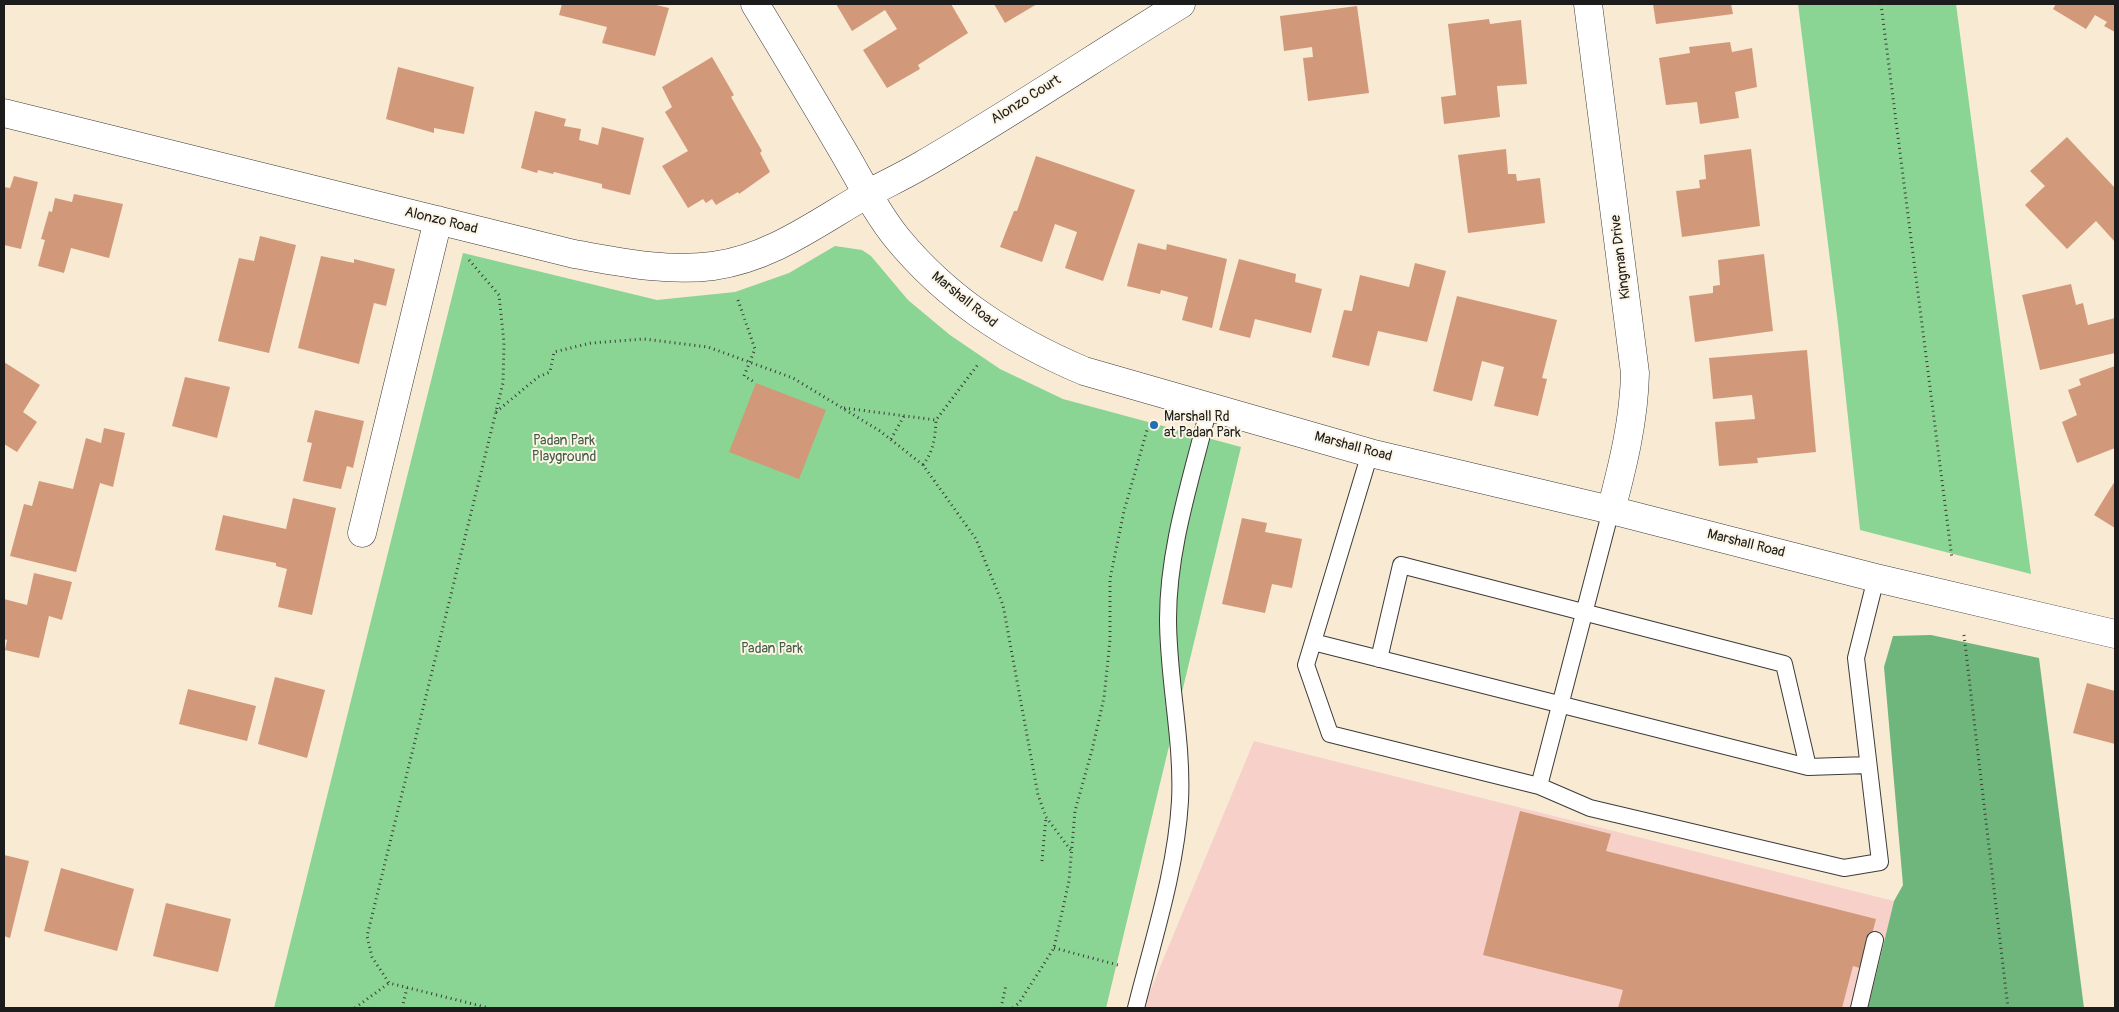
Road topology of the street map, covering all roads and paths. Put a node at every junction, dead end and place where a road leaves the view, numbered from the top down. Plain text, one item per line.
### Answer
1 (755, 4) edge
2 (1181, 4) edge
3 (1588, 4) edge
4 (1881, 4) edge
5 (4, 113) edge
6 (868, 194) junction
7 (435, 233) junction
8 (738, 300) dead end
9 (750, 362) junction
10 (979, 363) dead end
11 (756, 383) dead end
12 (1209, 407) junction
13 (843, 408) junction
14 (496, 412) junction
15 (904, 416) junction
16 (936, 420) junction
17 (1147, 430) dead end
18 (891, 439) junction
19 (1370, 452) junction
20 (923, 465) junction
21 (1611, 510) junction
22 (362, 533) dead end
23 (1952, 559) dead end
24 (1876, 578) junction
25 (1584, 614) junction
26 (2115, 634) edge
27 (1964, 635) dead end
28 (1314, 642) junction
29 (1379, 659) junction
30 (1560, 704) junction
31 (1868, 765) junction
32 (1808, 767) junction
33 (1539, 786) junction
34 (1046, 817) junction
35 (1072, 852) junction
36 (1042, 861) dead end
37 (1875, 940) dead end
38 (1054, 948) junction
39 (1118, 965) dead end
40 (389, 983) junction
41 (1006, 985) dead end
42 (407, 988) junction
43 (355, 1008) edge
44 (402, 1008) edge
45 (489, 1008) edge
46 (1002, 1008) edge
47 (1013, 1008) edge
48 (1136, 1008) edge
49 (1859, 1008) edge
50 (2008, 1008) edge

1 - 6 street, Marshall Road
2 - 6 street, Alonzo Court
3 - 21 street, Kingman Drive
4 - 23 path
5 - 7 street, Alonzo Road
6 - 7 street, Alonzo Road
6 - 12 street, Marshall Road
7 - 14 path
7 - 22 street
8 - 9 path
9 - 11 path
9 - 13 path
9 - 14 path
10 - 16 path
12 - 19 street, Marshall Road
12 - 48 lane
13 - 15 path
13 - 18 path
14 - 40 path
15 - 16 path
15 - 18 path
16 - 20 path
17 - 35 path
18 - 20 path
19 - 21 street, Marshall Road
19 - 28 lane
20 - 34 path
21 - 24 street, Marshall Road
21 - 25 lane
24 - 26 street, Marshall Road
24 - 31 lane
25 - 29 lane
25 - 30 lane
25 - 32 lane
27 - 50 path
28 - 29 lane
28 - 33 lane
29 - 30 lane
30 - 32 lane
30 - 33 lane
31 - 32 lane
31 - 33 lane
34 - 35 path
34 - 36 path
35 - 38 path
37 - 49 lane
38 - 39 path
38 - 47 path
40 - 42 path
40 - 43 path
41 - 46 path
42 - 44 path
42 - 45 path

